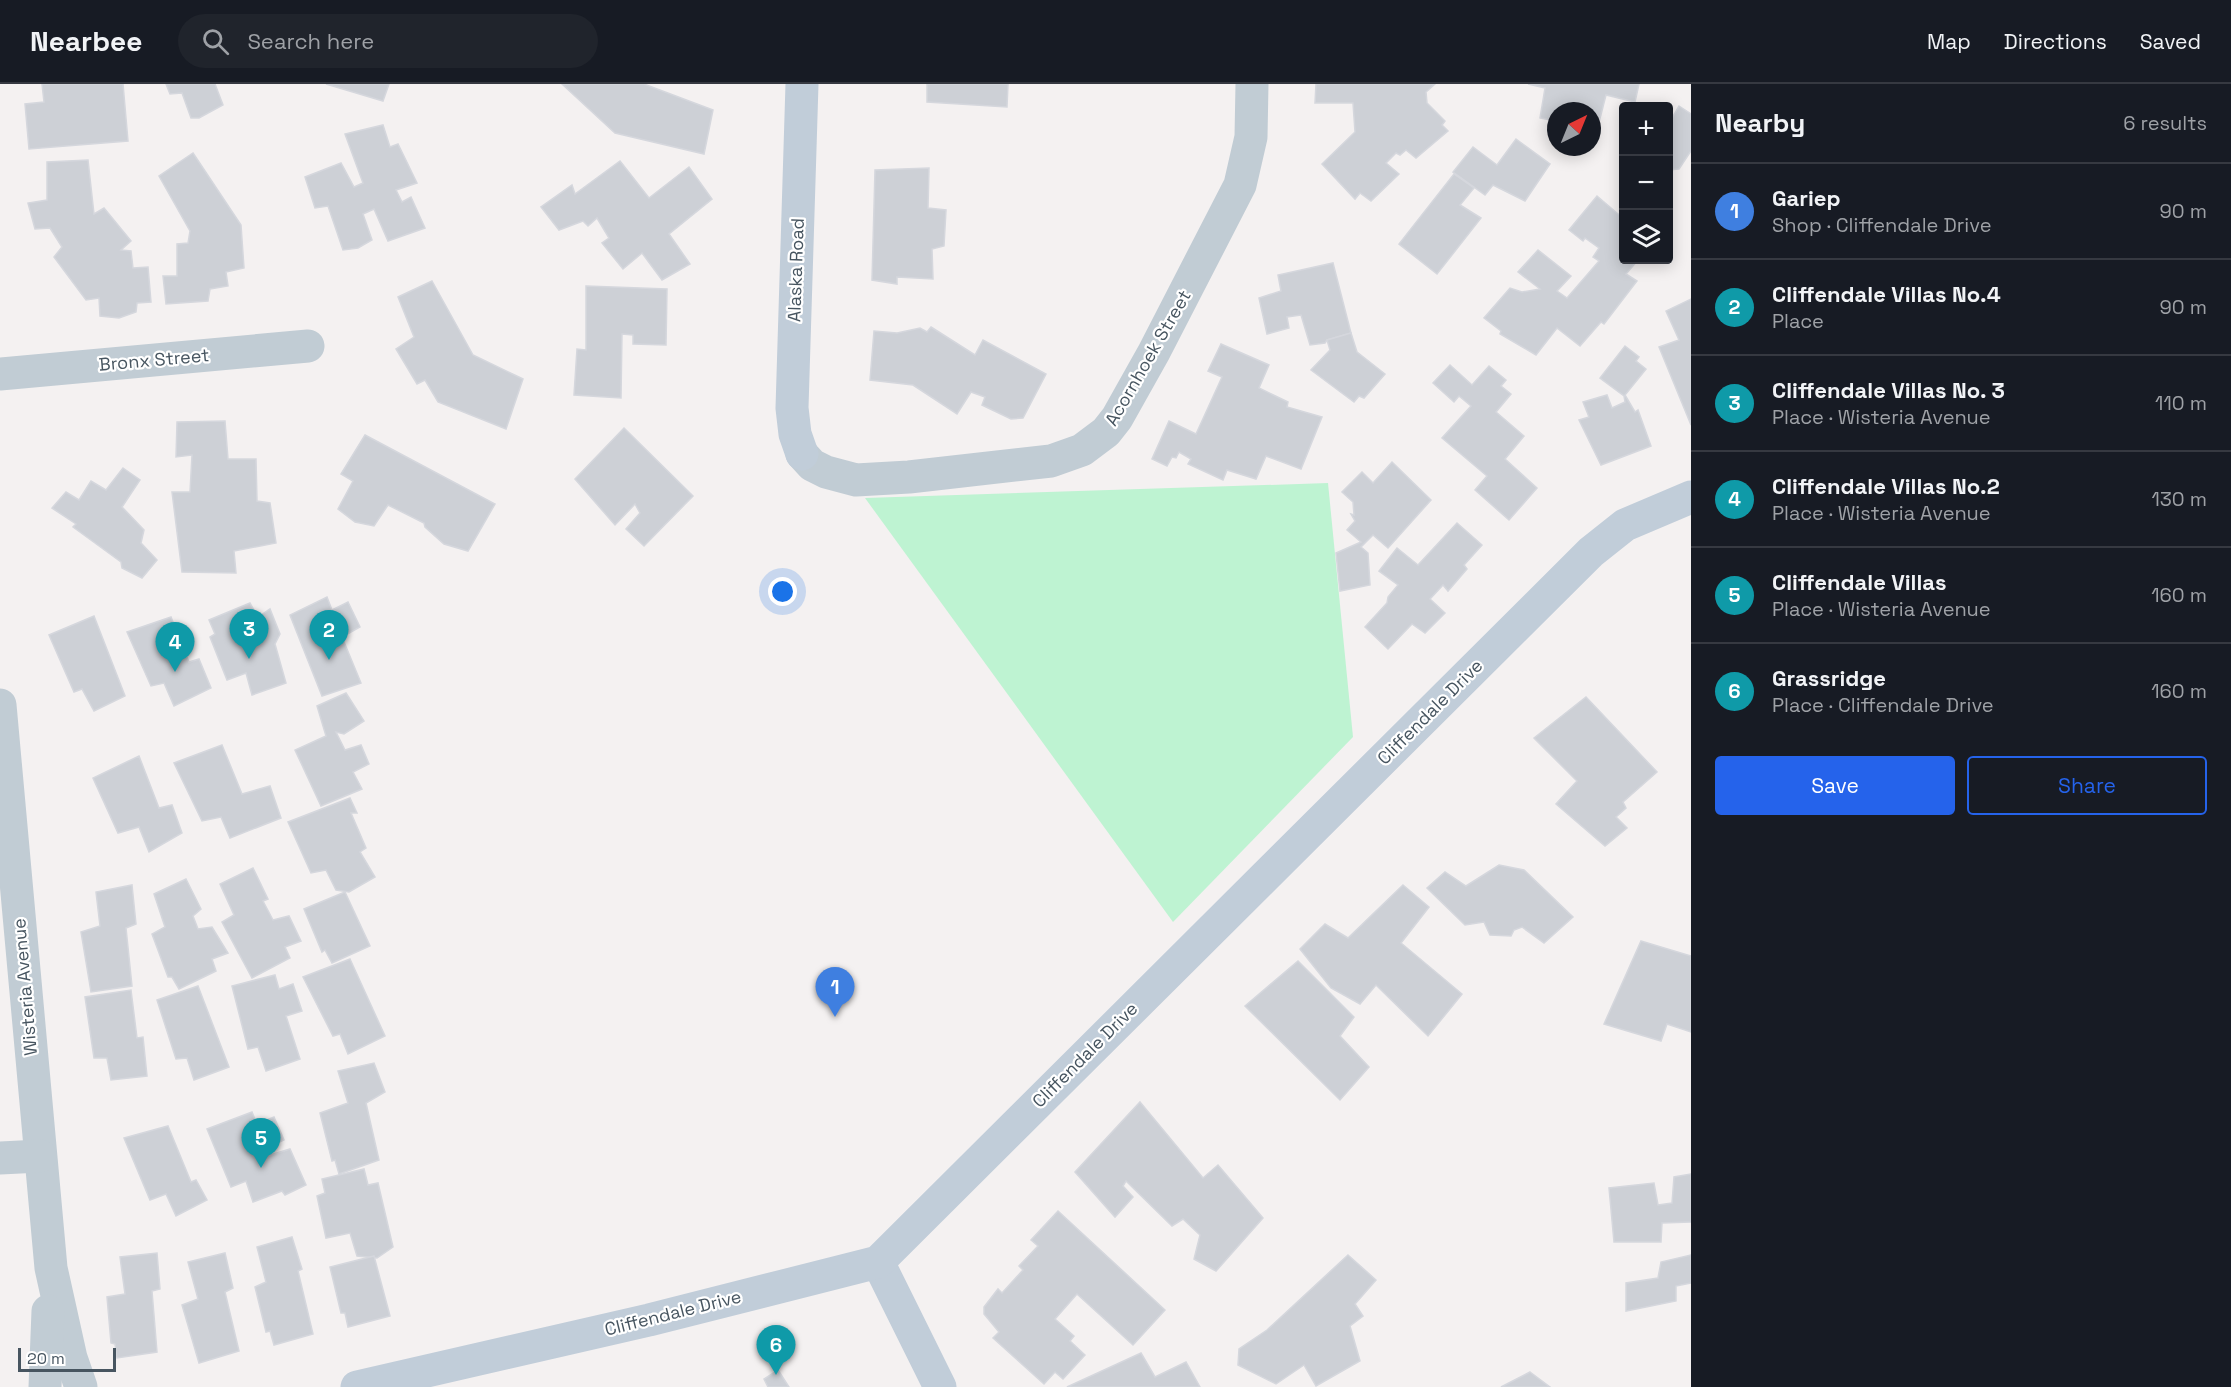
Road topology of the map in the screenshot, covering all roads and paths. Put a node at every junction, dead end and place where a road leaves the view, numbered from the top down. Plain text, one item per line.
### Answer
1 (802, 84) edge
2 (1252, 84) edge
3 (308, 346) dead end
4 (0, 374) edge
5 (802, 454) joint
6 (1691, 497) edge
7 (0, 705) edge
8 (40, 1156) junction
9 (0, 1158) edge
10 (878, 1262) junction
11 (51, 1268) junction
12 (45, 1387) edge
13 (81, 1387) edge
14 (357, 1387) edge
15 (940, 1387) edge

1 - 5 street, Alaska Road
2 - 5 street, Acornhoek Street
3 - 4 street, Bronx Street
6 - 10 street, Cliffendale Drive
7 - 8 street, Wisteria Avenue
8 - 9 street
8 - 11 street, Wisteria Avenue
10 - 14 street, Cliffendale Drive
10 - 15 street
11 - 12 street, Wisteria Avenue
11 - 13 street, Wisteria Avenue

